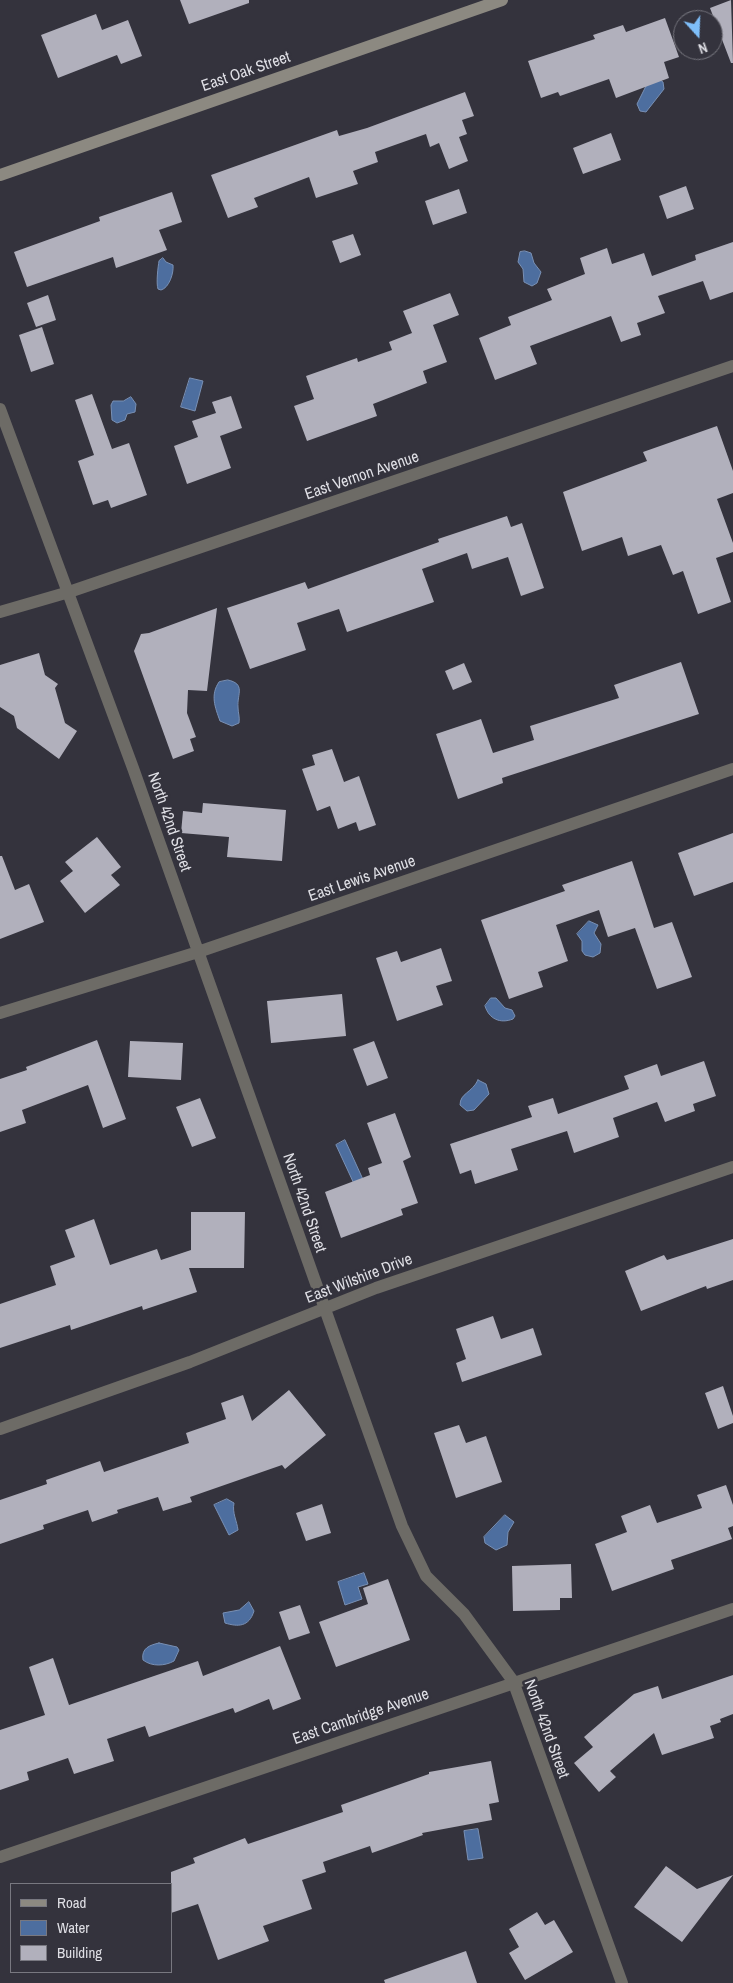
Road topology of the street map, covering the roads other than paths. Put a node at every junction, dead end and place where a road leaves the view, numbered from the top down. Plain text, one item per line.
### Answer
1 (502, 0) edge
2 (0, 175) edge
3 (733, 366) edge
4 (0, 409) edge
5 (69, 592) junction
6 (0, 612) edge
7 (733, 769) edge
8 (198, 952) junction
9 (0, 1013) edge
10 (733, 1167) edge
11 (323, 1310) junction
12 (0, 1429) edge
13 (733, 1608) edge
14 (513, 1682) junction
15 (0, 1857) edge
16 (622, 1983) edge

1 - 2 street, East Oak Street
3 - 5 street, East Vernon Avenue
4 - 5 street, North 42nd Street
5 - 6 street, East Vernon Avenue
5 - 8 street, North 42nd Street
7 - 8 street, East Lewis Avenue
8 - 9 street, East Lewis Avenue
8 - 11 street, North 42nd Street
10 - 11 street, East Wilshire Drive
11 - 12 street, East Wilshire Drive
11 - 14 street, North 42nd Street
13 - 14 street, East Cambridge Avenue
14 - 15 street, East Cambridge Avenue
14 - 16 street, North 42nd Street

